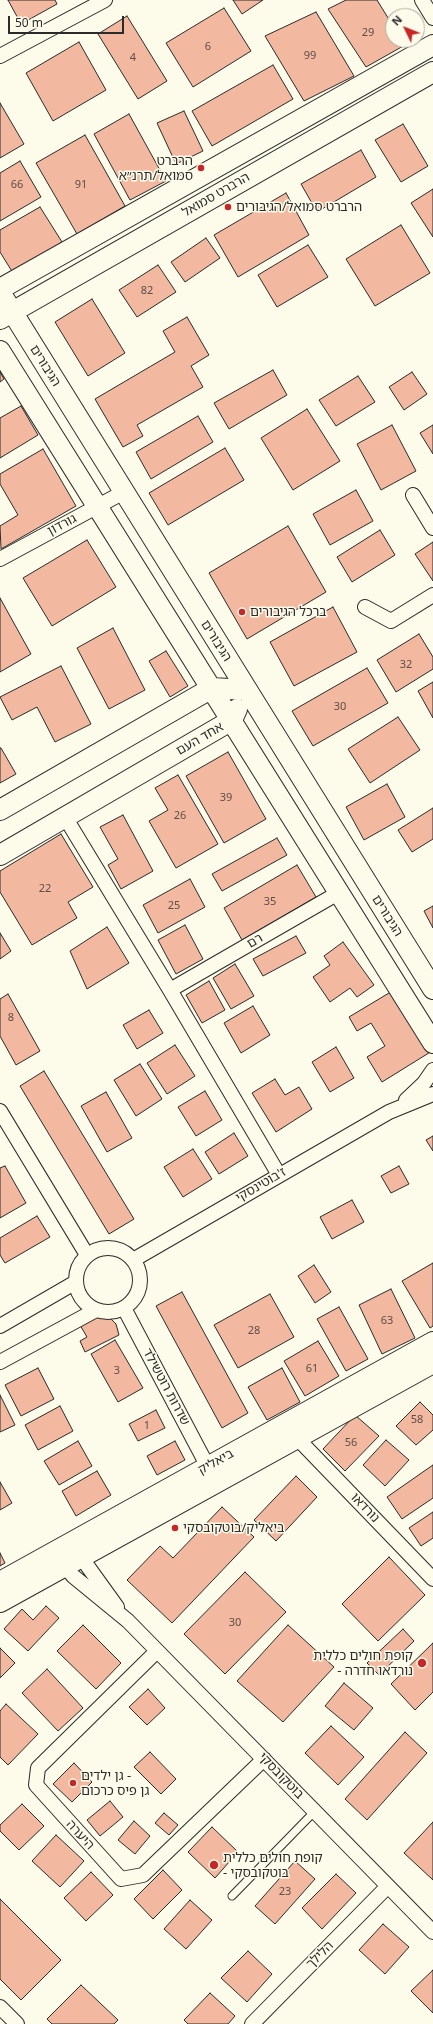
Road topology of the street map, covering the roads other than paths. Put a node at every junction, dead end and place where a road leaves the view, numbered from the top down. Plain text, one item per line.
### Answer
1 (105, 0) edge
2 (422, 0) edge
3 (433, 18) edge
4 (433, 45) edge
5 (0, 56) edge
6 (433, 72) edge
7 (0, 290) edge
8 (6, 315) edge
9 (0, 351) edge
10 (124, 492) junction
11 (413, 495) dead end
12 (98, 506) junction
13 (433, 528) edge
14 (0, 559) edge
15 (433, 595) edge
16 (365, 607) dead end
17 (212, 688) junction
18 (247, 690) junction
19 (232, 720) junction
20 (0, 810) edge
21 (65, 817) junction
22 (0, 855) edge
23 (340, 892) junction
24 (170, 990) junction
25 (433, 990) edge
26 (433, 1043) edge
27 (433, 1070) edge
28 (433, 1094) edge
29 (0, 1111) edge
30 (389, 1112) junction
31 (279, 1175) junction
32 (88, 1255) junction
33 (133, 1260) junction
34 (76, 1282) junction
35 (124, 1308) junction
36 (96, 1310) junction
37 (0, 1326) edge
38 (433, 1342) edge
39 (0, 1362) edge
40 (433, 1363) edge
41 (297, 1438) junction
42 (208, 1467) junction
43 (65, 1546) junction
44 (73, 1561) junction
45 (433, 1579) edge
46 (0, 1582) edge
47 (0, 1602) edge
48 (158, 1651) junction
49 (264, 1759) junction
50 (315, 1811) junction
51 (388, 1886) junction
52 (232, 1896) dead end
53 (433, 1932) edge
54 (0, 2007) edge
55 (17, 2024) edge
56 (252, 2024) edge

1 - 5 street
2 - 3 street
4 - 7 street, הרברט סמואל
6 - 8 street, הרברט סמואל
7 - 8 street, הגיבורים
8 - 10 street, הגיבורים
9 - 12 street
10 - 12 street, גורדון
10 - 18 street, הגיבורים
11 - 13 street
12 - 14 street, גורדון
12 - 17 street
15 - 16 street
17 - 18 street
17 - 19 street
17 - 20 street
18 - 19 street, אחד העם
18 - 25 street, הגיבורים
19 - 21 street, אחד העם
19 - 23 street
21 - 22 street, אחד העם
21 - 24 street
23 - 24 street, רם
23 - 26 street
24 - 31 street
27 - 30 street, ז'בוטינסקי
28 - 30 street, ז'בוטינסקי
29 - 32 street
30 - 31 street, ז'בוטינסקי
31 - 33 street, ז'בוטינסקי
32 - 33 street
32 - 34 street
33 - 35 street
34 - 36 street
34 - 37 street
35 - 36 street
35 - 42 street, שדרות רוטשילד
36 - 39 street
38 - 42 street, ביאליק
40 - 41 street, ביאליק
41 - 44 street, ביאליק
41 - 45 street, נורדאו
42 - 43 street, ביאליק
43 - 44 street
43 - 46 street, ביאליק
44 - 47 street, ביאליק
44 - 48 street, בוטקובסקי
48 - 49 street, בוטקובסקי
48 - 49 street, היערה
49 - 50 street, בוטקובסקי
50 - 51 street, בוטקובסקי
50 - 52 lane
51 - 53 street, בוטקובסקי
51 - 56 street, הלילך
54 - 55 street

